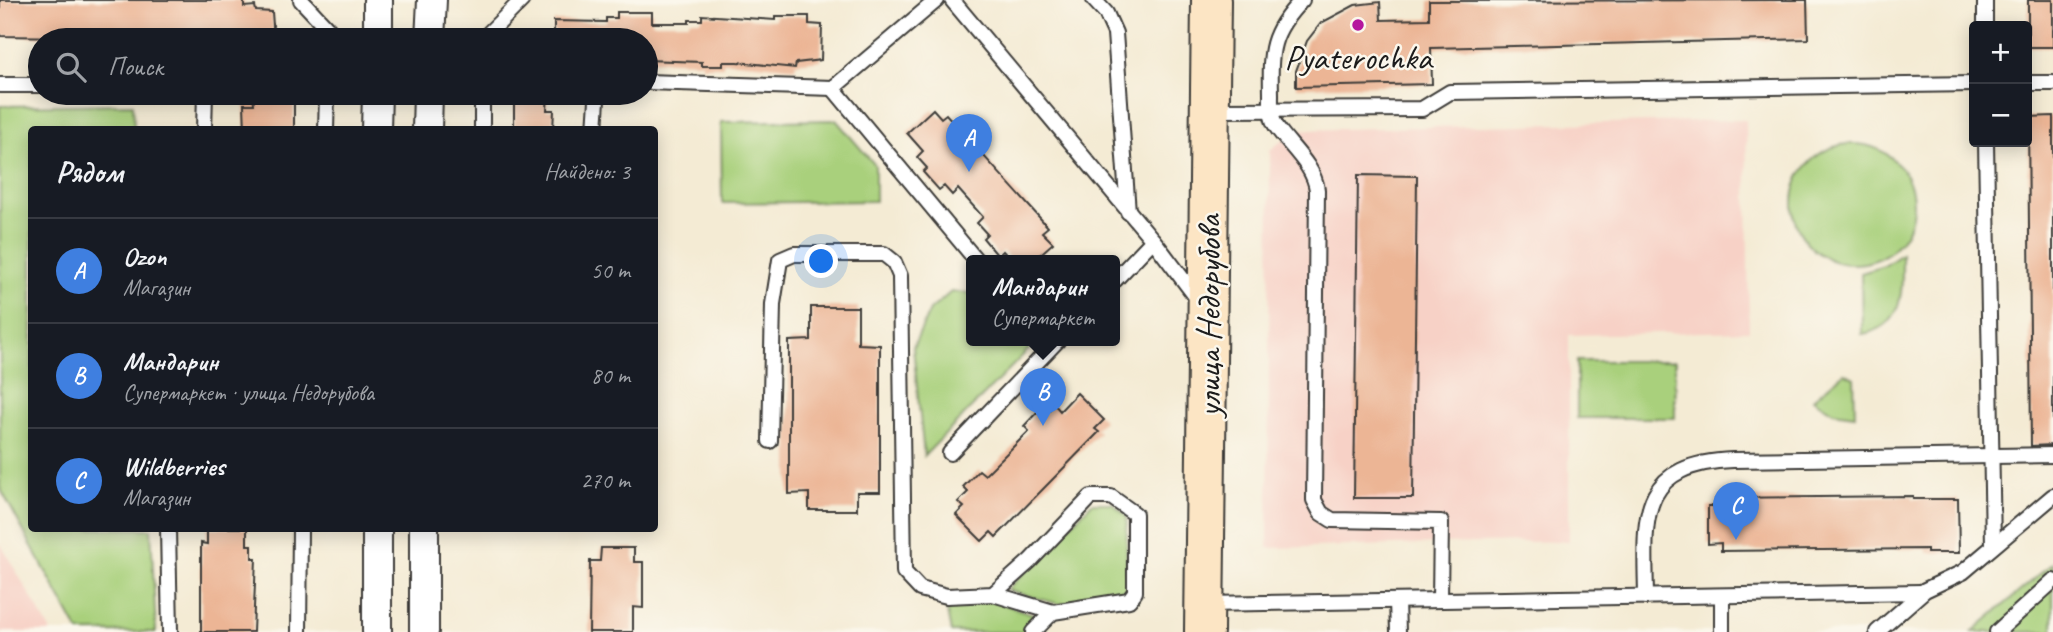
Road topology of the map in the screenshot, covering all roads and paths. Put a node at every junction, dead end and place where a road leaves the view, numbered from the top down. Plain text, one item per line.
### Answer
1 (301, 0) edge
2 (378, 0) edge
3 (432, 0) edge
4 (522, 0) edge
5 (937, 0) edge
6 (952, 0) edge
7 (1094, 0) edge
8 (1211, 0) edge
9 (1302, 0) edge
10 (1984, 0) edge
11 (1985, 21) edge
12 (327, 28) edge
13 (378, 28) edge
14 (431, 28) edge
15 (494, 28) edge
16 (658, 82) edge
17 (2032, 83) edge
18 (2053, 83) edge
19 (1969, 84) edge
20 (0, 85) edge
21 (28, 85) edge
22 (833, 88) junction
23 (205, 105) edge
24 (327, 105) edge
25 (377, 105) edge
26 (428, 105) edge
27 (482, 105) edge
28 (597, 105) edge
29 (1272, 109) junction
30 (1209, 110) junction
31 (204, 126) edge
32 (326, 126) edge
33 (376, 126) edge
34 (427, 126) edge
35 (482, 126) edge
36 (595, 126) edge
37 (1986, 147) edge
38 (1128, 212) junction
39 (1153, 240) junction
40 (972, 255) edge
41 (1120, 275) edge
42 (1207, 311) junction
43 (1046, 346) edge
44 (770, 441) dead end
45 (950, 453) dead end
46 (2053, 455) edge
47 (1991, 456) junction
48 (2053, 496) edge
49 (168, 532) edge
50 (300, 532) edge
51 (377, 532) edge
52 (424, 532) edge
53 (1993, 547) junction
54 (2053, 581) edge
55 (1921, 592) junction
56 (993, 594) junction
57 (1722, 596) junction
58 (1646, 597) junction
59 (1440, 600) junction
60 (1397, 601) junction
61 (1053, 612) junction
62 (1204, 618) edge
63 (170, 632) edge
64 (299, 632) edge
65 (377, 632) edge
66 (424, 632) edge
67 (1033, 632) edge
68 (1398, 632) edge
69 (1722, 632) edge
70 (1877, 632) edge
71 (1997, 632) edge

1 - 12 lane
2 - 13 street
3 - 14 street
4 - 15 lane
5 - 22 lane
6 - 38 lane
7 - 38 lane
8 - 30 street, улица Недорубова
9 - 29 lane
10 - 11 lane
16 - 22 lane
17 - 18 lane
19 - 29 lane
20 - 21 lane
22 - 40 lane
23 - 31 lane
24 - 32 lane
25 - 33 street
26 - 34 street
27 - 35 lane
28 - 36 lane
29 - 30 lane
29 - 59 lane
30 - 42 street, улица Недорубова
37 - 47 lane
38 - 39 lane
39 - 41 lane
39 - 42 lane
42 - 62 street, улица Недорубова
43 - 45 lane
44 - 56 lane
46 - 47 lane
47 - 53 lane
47 - 58 lane
48 - 53 lane
49 - 63 lane
50 - 64 lane
51 - 65 street
52 - 66 street
53 - 55 lane
54 - 71 lane
55 - 57 lane
55 - 70 lane
56 - 61 lane
56 - 61 lane
57 - 58 lane
57 - 69 lane
58 - 59 lane
59 - 60 lane
60 - 62 lane
60 - 68 lane
61 - 67 lane

